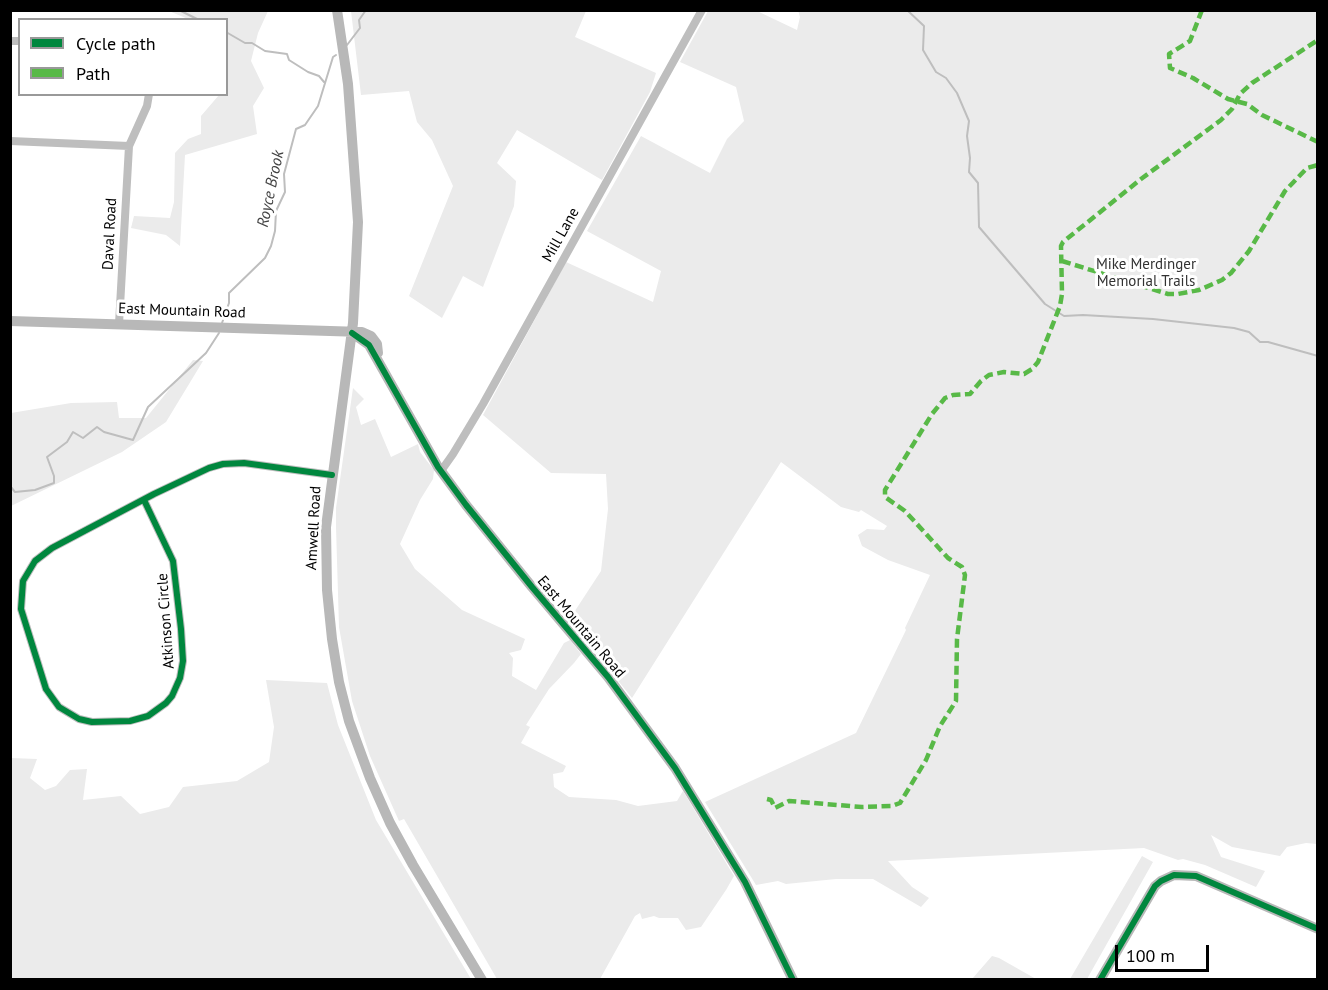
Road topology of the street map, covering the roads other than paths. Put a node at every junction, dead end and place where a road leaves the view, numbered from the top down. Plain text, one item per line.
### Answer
1 (337, 10) edge
2 (702, 10) edge
3 (148, 96) edge
4 (10, 141) edge
5 (129, 146) junction
6 (10, 321) edge
7 (119, 324) junction
8 (352, 333) junction
9 (376, 358) junction
10 (347, 365) junction
11 (441, 471) junction
12 (332, 475) junction
13 (144, 500) junction
14 (1317, 929) edge
15 (482, 980) edge
16 (793, 980) edge
17 (1100, 980) edge

1 - 8 street, Amwell Road
2 - 11 street, Mill Lane
3 - 5 street, Daval Road
4 - 5 street
5 - 7 street, Daval Road
6 - 7 street, East Mountain Road
7 - 8 street, East Mountain Road
8 - 9 street, East Mountain Road
8 - 10 street, Amwell Road
9 - 10 street
9 - 11 street, East Mountain Road
10 - 12 street, Amwell Road
11 - 16 street, East Mountain Road
12 - 13 street, Atkinson Circle
12 - 15 street, Amwell Road
13 - 13 street, Atkinson Circle
14 - 17 street

